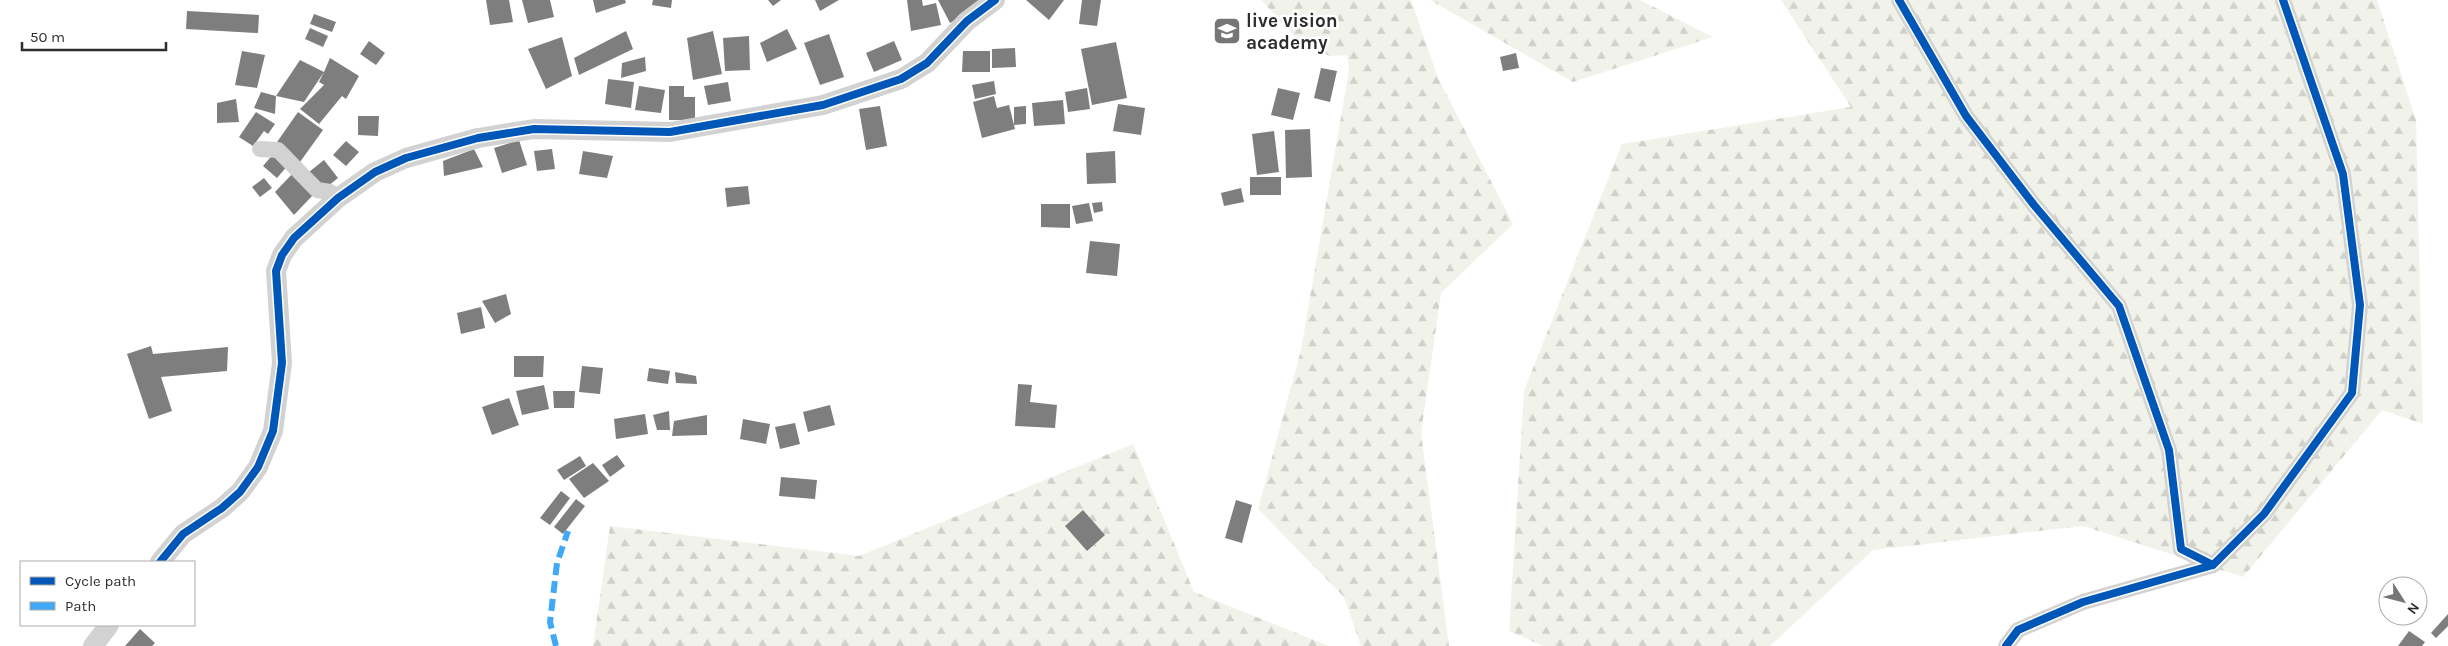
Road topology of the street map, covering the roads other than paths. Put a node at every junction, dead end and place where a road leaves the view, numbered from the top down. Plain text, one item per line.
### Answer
1 (995, 0) edge
2 (1899, 0) edge
3 (2283, 0) edge
4 (260, 149) dead end
5 (338, 198) junction
6 (161, 561) edge
7 (2213, 565) junction
8 (108, 626) edge
9 (93, 646) edge
10 (2006, 646) edge

1 - 5 street
2 - 7 street
3 - 7 street
4 - 5 street
5 - 6 street
7 - 10 street
8 - 9 street

